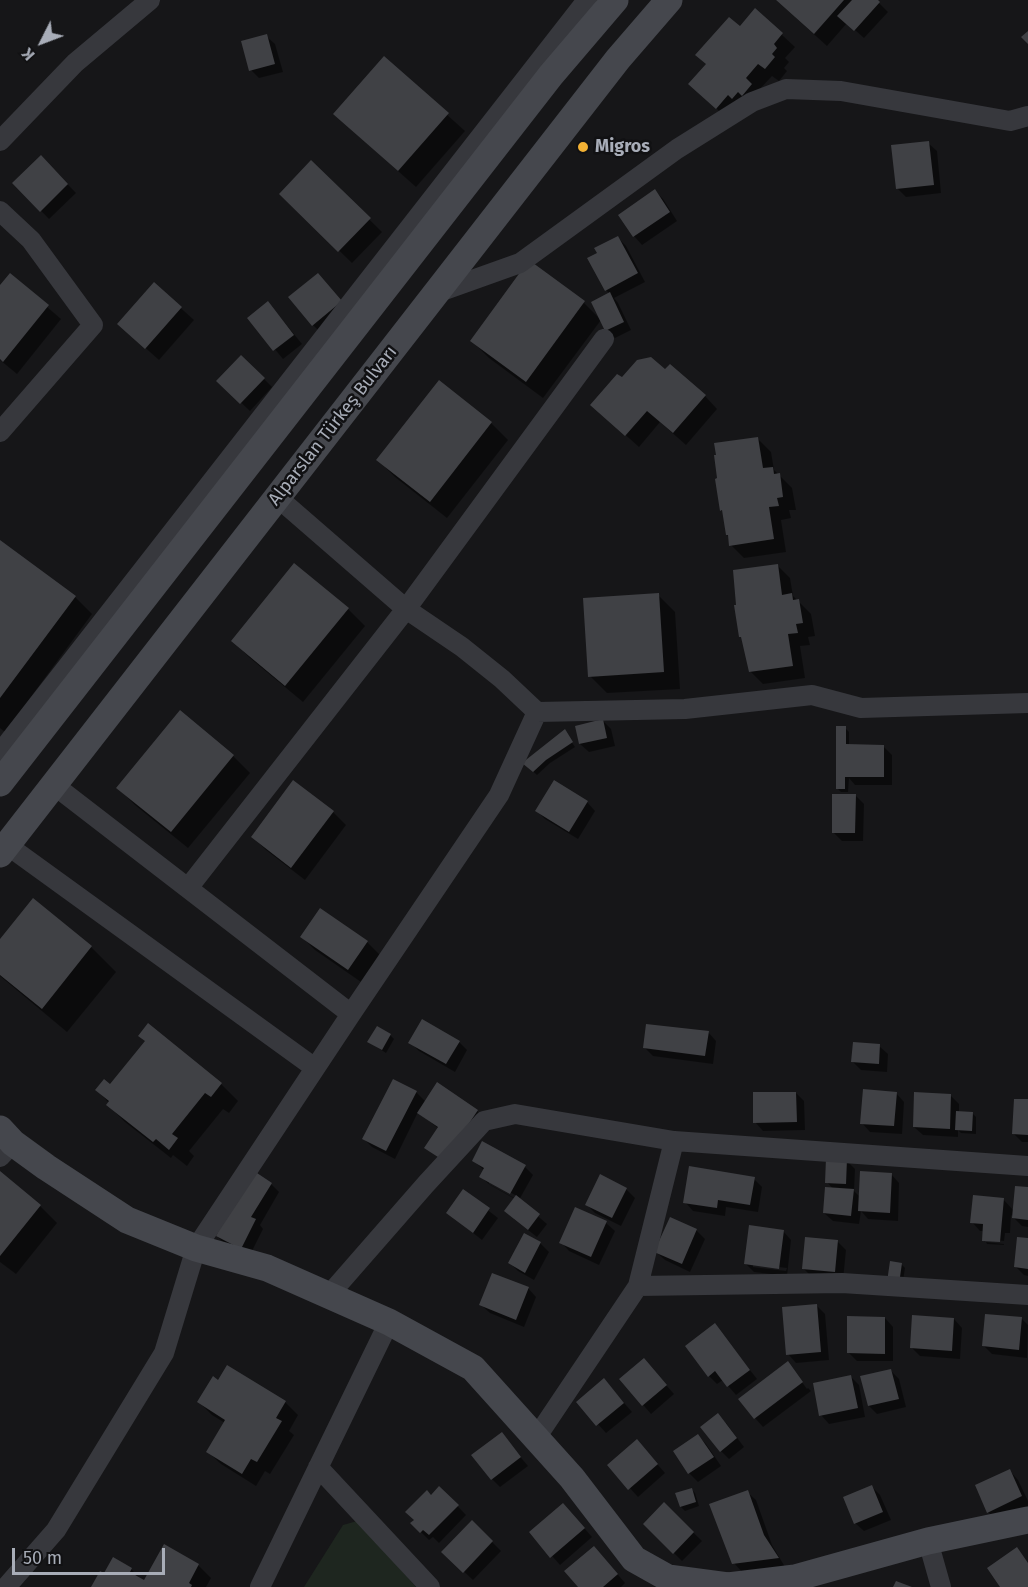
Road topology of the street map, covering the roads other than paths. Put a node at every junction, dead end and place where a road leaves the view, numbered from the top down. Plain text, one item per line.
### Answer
1 (150, 0) edge
2 (563, 0) edge
3 (587, 0) edge
4 (615, 0) edge
5 (669, 0) edge
6 (565, 26) junction
7 (567, 56) junction
8 (1028, 116) edge
9 (0, 141) edge
10 (0, 211) edge
11 (436, 292) junction
12 (604, 339) dead end
13 (0, 432) edge
14 (277, 497) junction
15 (406, 609) junction
16 (1028, 702) edge
17 (537, 712) junction
18 (0, 753) edge
19 (0, 783) edge
20 (54, 785) junction
21 (3, 850) edge
22 (188, 888) junction
23 (351, 1014) junction
24 (315, 1068) junction
25 (674, 1141) junction
26 (4, 1143) edge
27 (1028, 1166) edge
28 (196, 1248) junction
29 (638, 1286) junction
30 (329, 1295) junction
31 (1028, 1295) edge
32 (388, 1322) junction
33 (536, 1438) junction
34 (318, 1467) junction
35 (1028, 1521) edge
36 (928, 1540) junction
37 (665, 1583) edge
38 (6, 1587) edge
39 (260, 1587) edge
40 (430, 1587) edge
41 (941, 1587) edge

1 - 9 street
2 - 6 street
3 - 6 street
4 - 7 main road
5 - 11 main road, Alparslan Türkeş Bulvarı
6 - 7 street
6 - 18 street
7 - 19 main road
8 - 11 street
10 - 13 street
11 - 14 main road, Alparslan Türkeş Bulvarı
12 - 15 street
14 - 15 street
14 - 20 main road, Alparslan Türkeş Bulvarı
15 - 17 street
15 - 22 street
16 - 17 street
17 - 23 street
20 - 21 main road, Alparslan Türkeş Bulvarı
20 - 22 street
21 - 24 street
22 - 23 street
23 - 24 street
24 - 28 street
25 - 27 street
25 - 29 street
25 - 30 street
26 - 28 main road
28 - 30 main road
28 - 38 street
29 - 31 street
29 - 33 street
30 - 32 main road
32 - 33 main road
32 - 34 street
33 - 37 main road
34 - 39 street
34 - 40 street
35 - 36 main road
36 - 37 main road
36 - 41 street

